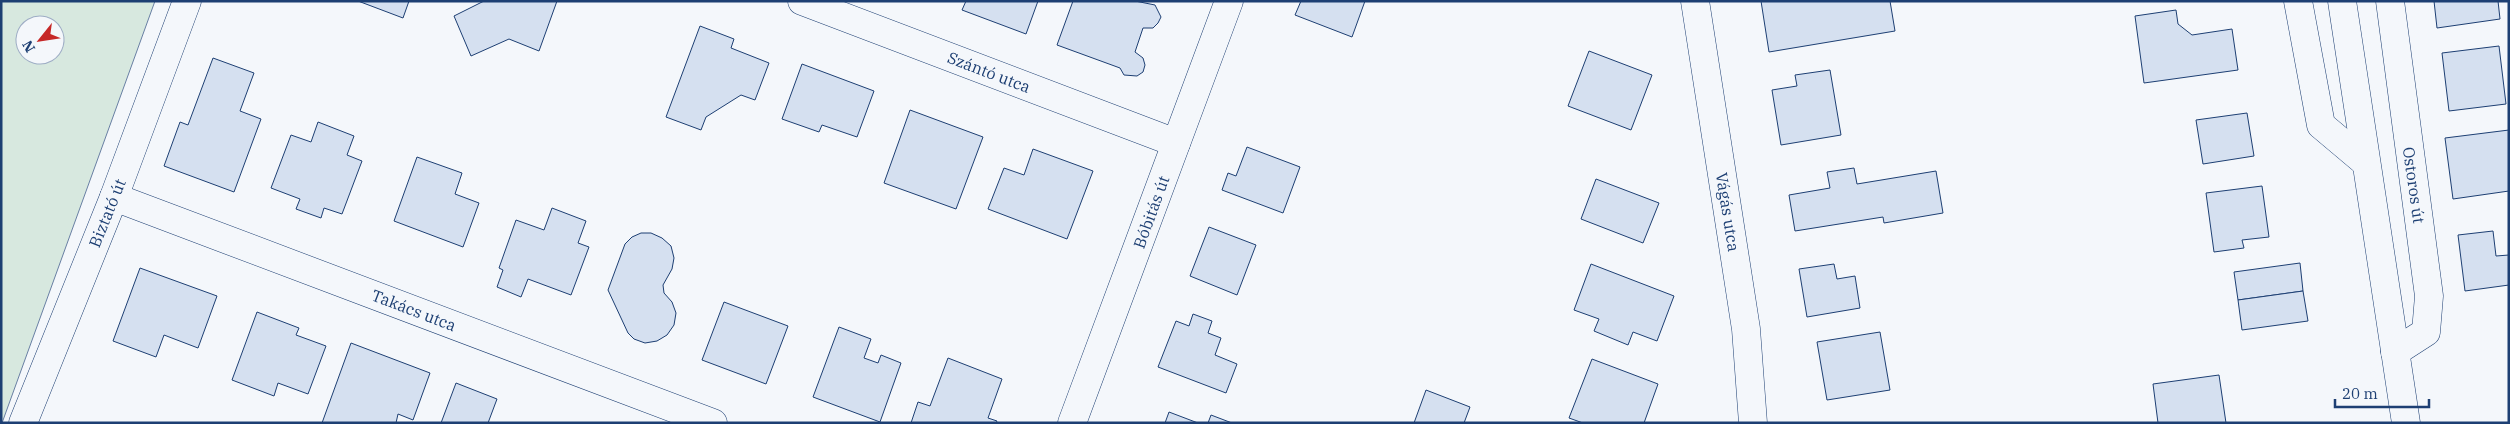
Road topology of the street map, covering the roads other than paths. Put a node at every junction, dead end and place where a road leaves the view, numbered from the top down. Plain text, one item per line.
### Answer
1 (187, 1) edge
2 (802, 1) edge
3 (1229, 1) edge
4 (1695, 1) edge
5 (2298, 1) edge
6 (2342, 1) edge
7 (2390, 1) edge
8 (1176, 143) junction
9 (2365, 162) junction
10 (114, 197) junction
11 (2395, 352) junction
12 (23, 423) edge
13 (713, 423) edge
14 (1072, 423) edge
15 (1753, 423) edge
16 (2406, 423) edge

1 - 10 street, Biztató út
2 - 8 street, Szántó utca
3 - 8 street, Bóbitás út
4 - 15 street, Vágás utca
5 - 9 street
6 - 9 street
7 - 11 street, Ostoros út
8 - 14 street, Bóbitás út
9 - 11 street
10 - 12 street, Biztató út
10 - 13 street, Takács utca
11 - 16 street

